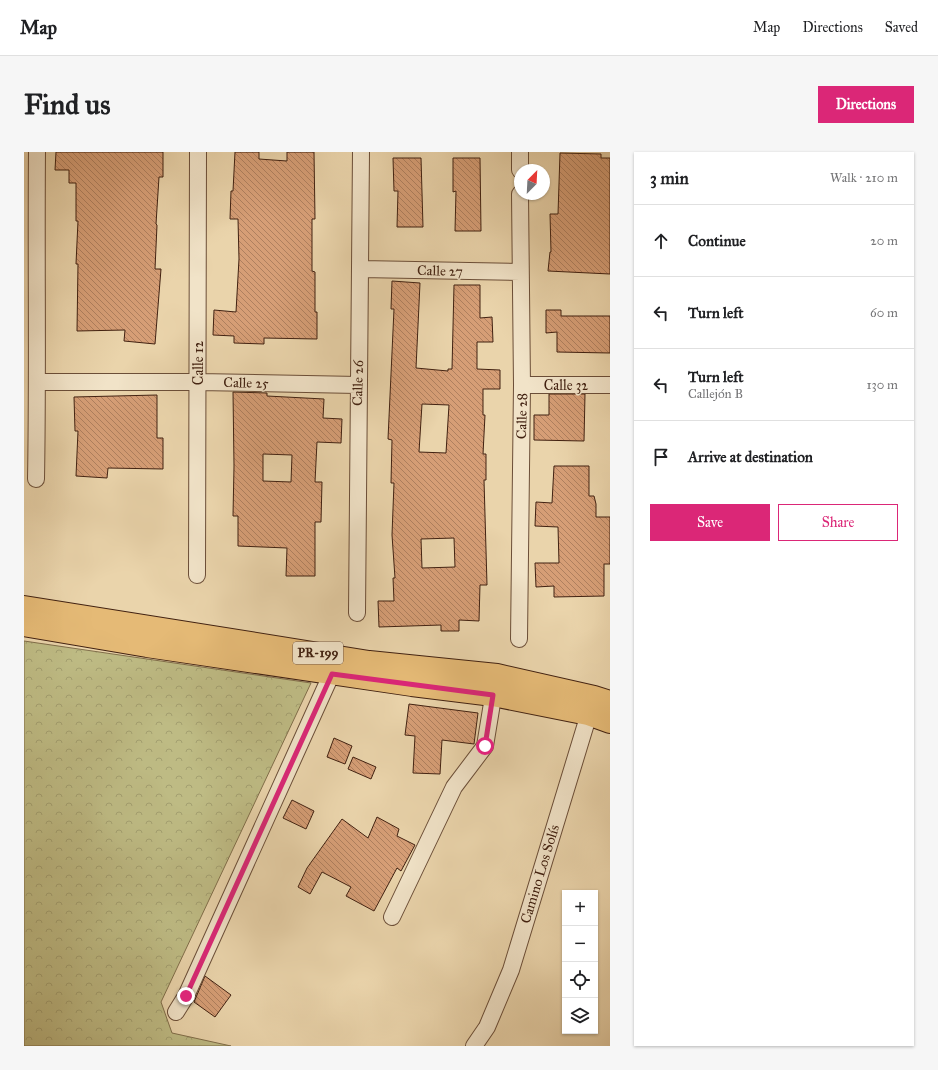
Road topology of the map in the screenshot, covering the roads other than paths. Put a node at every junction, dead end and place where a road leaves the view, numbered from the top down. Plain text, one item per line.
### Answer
1 (37, 152) edge
2 (198, 152) edge
3 (361, 152) edge
4 (520, 152) edge
5 (520, 164) edge
6 (520, 200) edge
7 (30, 268) edge
8 (361, 269) junction
9 (520, 272) junction
10 (38, 382) junction
11 (198, 382) junction
12 (358, 385) junction
13 (522, 385) junction
14 (610, 385) edge
15 (36, 479) dead end
16 (197, 575) dead end
17 (24, 607) edge
18 (357, 614) dead end
19 (24, 625) edge
20 (519, 639) dead end
21 (336, 665) junction
22 (495, 685) junction
23 (598, 704) edge
24 (610, 722) edge
25 (392, 917) dead end
26 (176, 1012) dead end
27 (474, 1046) edge

1 - 7 street
2 - 11 street, Calle 12
3 - 8 street, Calle 26
4 - 5 street
6 - 9 street, Calle 28
7 - 10 street
8 - 9 street, Calle 27
8 - 12 street, Calle 26
9 - 13 street, Calle 28
10 - 11 street, Calle 25
10 - 15 street
11 - 12 street, Calle 25
11 - 16 street, Calle 12
12 - 18 street, Calle 26
13 - 14 street, Calle 32
13 - 20 street, Calle 28
17 - 21 main road, PR-199
19 - 21 main road, PR-199
21 - 22 main road, PR-199
21 - 26 street
22 - 23 main road, PR-199
22 - 25 street
23 - 24 main road, PR-199
23 - 27 street, Camino Los Solís

